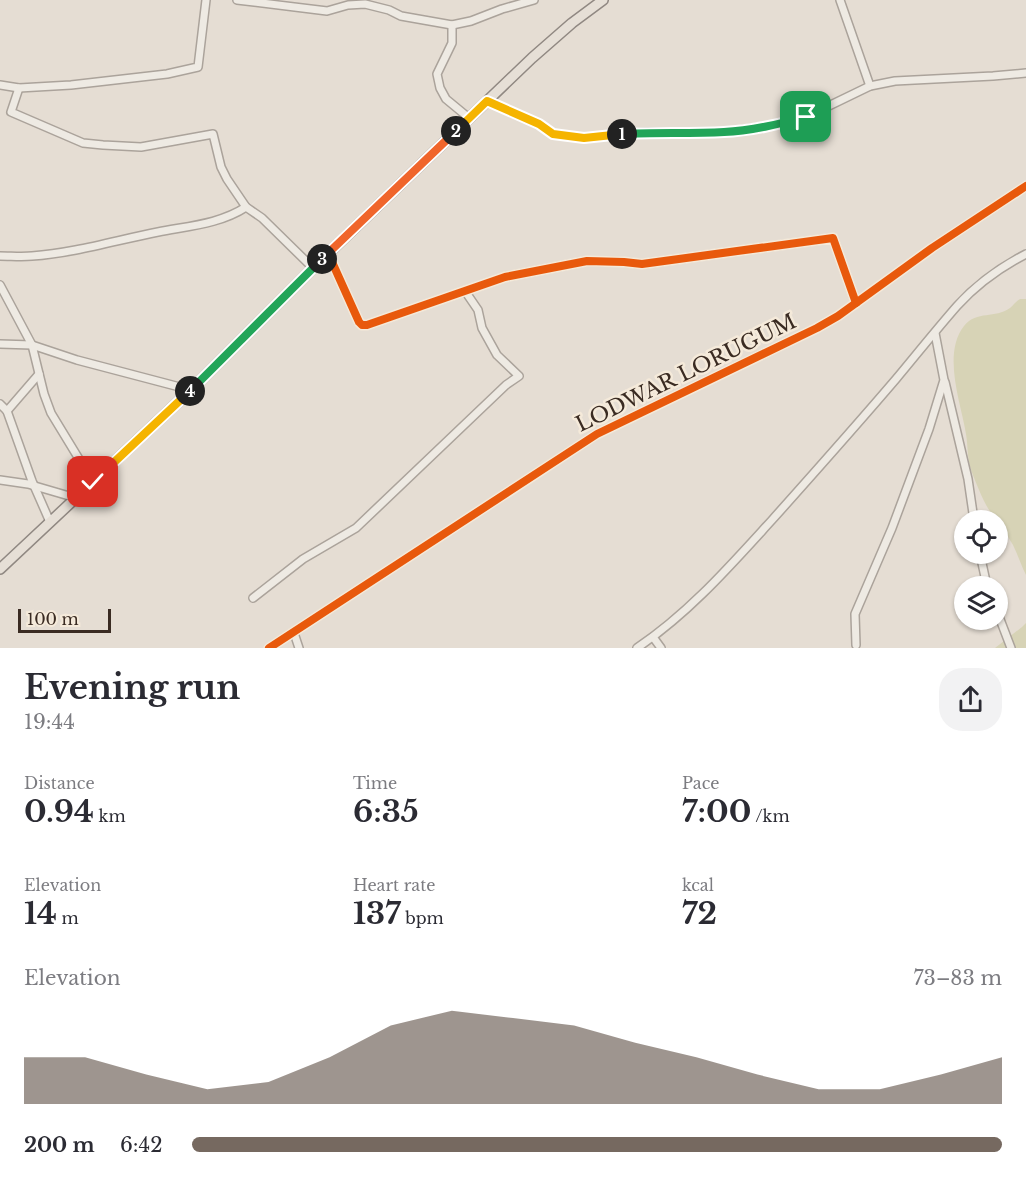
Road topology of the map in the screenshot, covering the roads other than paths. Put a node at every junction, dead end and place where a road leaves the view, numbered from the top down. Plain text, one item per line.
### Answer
1 (206, 0) edge
2 (237, 0) edge
3 (534, 0) edge
4 (603, 0) edge
5 (840, 0) edge
6 (452, 25) junction
7 (1026, 73) edge
8 (0, 85) edge
9 (870, 86) junction
10 (19, 88) junction
11 (487, 101) junction
12 (469, 118) junction
13 (1026, 186) edge
14 (246, 207) junction
15 (328, 253) junction
16 (1026, 254) edge
17 (0, 256) edge
18 (313, 268) junction
19 (0, 285) edge
20 (465, 291) junction
21 (856, 303) junction
22 (935, 333) junction
23 (0, 344) edge
24 (32, 345) junction
25 (39, 374) junction
26 (944, 380) junction
27 (191, 390) junction
28 (0, 404) edge
29 (7, 411) junction
30 (0, 480) edge
31 (93, 482) junction
32 (34, 486) junction
33 (76, 498) junction
34 (973, 510) edge
35 (50, 522) junction
36 (0, 569) edge
37 (253, 598) dead end
38 (1004, 630) edge
39 (294, 633) junction
40 (652, 637) junction
41 (856, 645) dead end
42 (269, 648) edge
43 (299, 648) edge
44 (637, 648) edge
45 (661, 648) edge
46 (1011, 648) edge

1 - 10 street
2 - 6 street
3 - 6 street
4 - 11 main road
5 - 9 street
6 - 12 street
7 - 9 street
8 - 10 street
9 - 11 street
10 - 14 street
11 - 12 main road
12 - 15 main road
13 - 21 street, LODWAR LORUGUM
14 - 17 street
14 - 18 street
15 - 18 main road
15 - 20 street
16 - 22 street
18 - 27 main road
19 - 24 street
20 - 21 street
20 - 37 street
21 - 39 street, LODWAR LORUGUM
22 - 26 street
22 - 40 street
23 - 24 street
24 - 25 street
24 - 27 street
25 - 29 street
25 - 31 street
26 - 34 street
26 - 41 street
27 - 31 main road
28 - 29 street
29 - 32 street
30 - 32 street
31 - 33 main road
32 - 33 street
32 - 35 street
33 - 35 main road
35 - 36 main road
38 - 46 street
39 - 42 street, LODWAR LORUGUM
39 - 43 street
40 - 44 street
40 - 45 street

